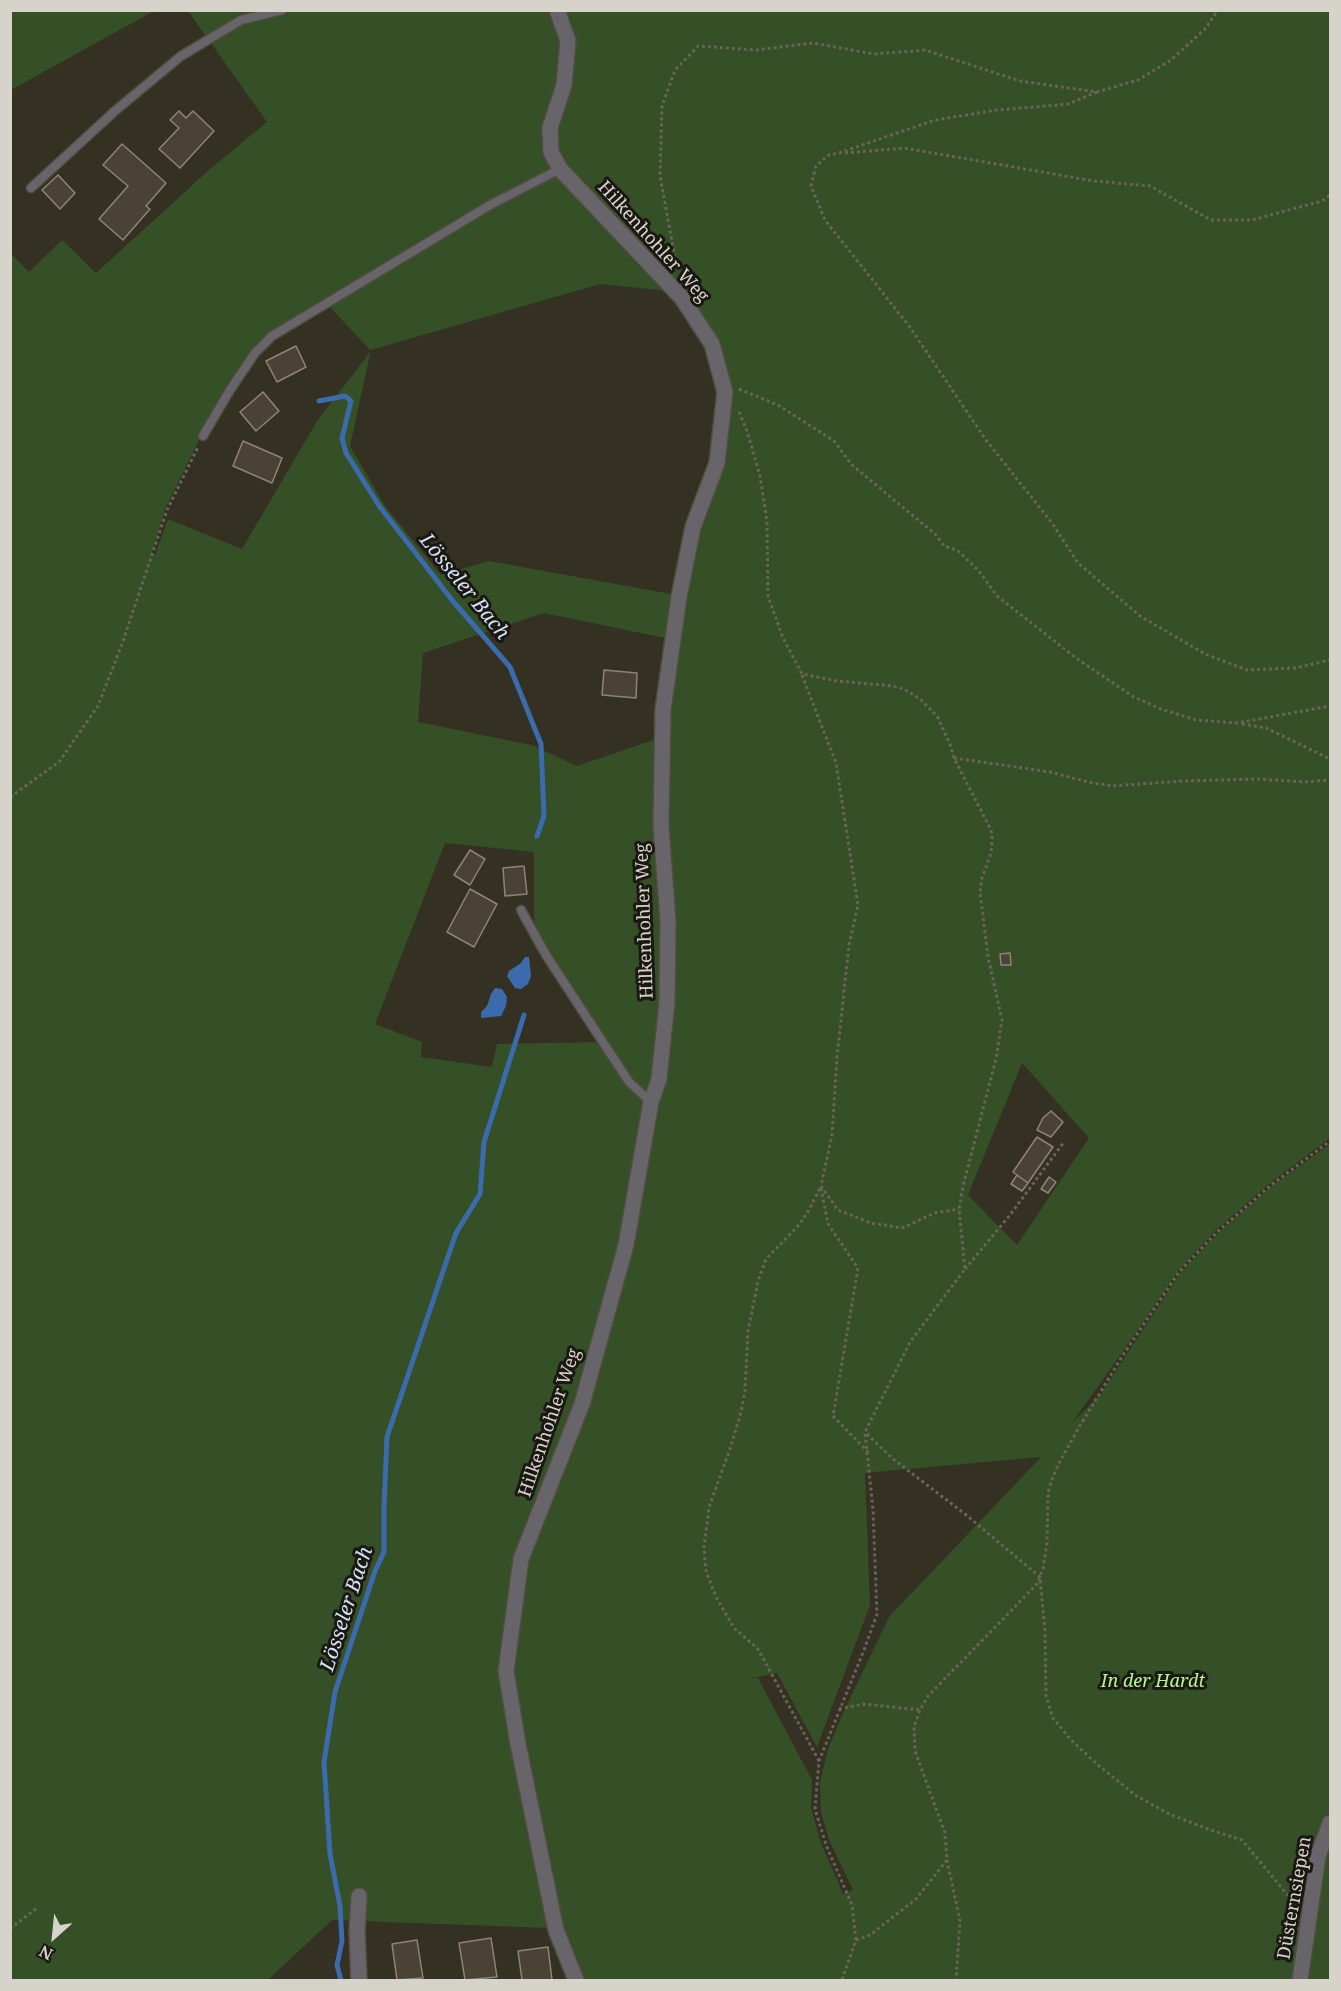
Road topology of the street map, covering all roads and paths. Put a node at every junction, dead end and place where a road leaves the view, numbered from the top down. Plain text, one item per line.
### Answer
1 (282, 10) edge
2 (557, 10) edge
3 (1218, 10) edge
4 (1097, 92) junction
5 (839, 153) junction
6 (560, 169) junction
7 (31, 188) dead end
8 (1330, 195) edge
9 (682, 298) junction
10 (725, 392) junction
11 (203, 436) joint
12 (1330, 660) edge
13 (802, 674) junction
14 (1330, 706) edge
15 (1238, 723) junction
16 (954, 758) junction
17 (1330, 759) edge
18 (1330, 780) edge
19 (10, 797) edge
20 (521, 910) dead end
21 (651, 1102) junction
22 (1330, 1141) edge
23 (1064, 1142) dead end
24 (821, 1186) junction
25 (959, 1209) junction
26 (965, 1269) junction
27 (865, 1432) junction
28 (868, 1452) junction
29 (1040, 1577) junction
30 (839, 1709) junction
31 (920, 1710) junction
32 (819, 1761) junction
33 (1330, 1823) edge
34 (947, 1860) junction
35 (359, 1896) dead end
36 (38, 1907) dead end
37 (1308, 1920) junction
38 (10, 1929) edge
39 (856, 1940) junction
40 (359, 1980) edge
41 (576, 1980) edge
42 (842, 1980) edge
43 (956, 1980) edge
44 (1300, 1980) edge

1 - 7 lane
2 - 6 street, Hilkenhohler Weg
3 - 4 path
4 - 5 path
4 - 9 path
5 - 8 path
5 - 12 path
6 - 9 street, Hilkenhohler Weg
6 - 11 lane
9 - 10 street, Hilkenhohler Weg
10 - 13 path
10 - 15 path
10 - 21 street, Hilkenhohler Weg
11 - 19 path
13 - 16 path
13 - 24 path
14 - 15 path
15 - 17 path
16 - 18 path
16 - 25 path
20 - 21 lane
21 - 41 street, Hilkenhohler Weg
22 - 29 path
23 - 26 path
24 - 25 path
24 - 28 path
24 - 32 path
25 - 26 path
26 - 27 path
27 - 28 path
27 - 29 path
28 - 30 path
29 - 31 path
29 - 37 path
30 - 31 path
30 - 32 path
31 - 34 path
32 - 39 path
33 - 37 street, Düsternsiepen
34 - 39 path
34 - 43 path
35 - 40 street
36 - 38 path
37 - 44 street, Düsternsiepen
39 - 42 path

